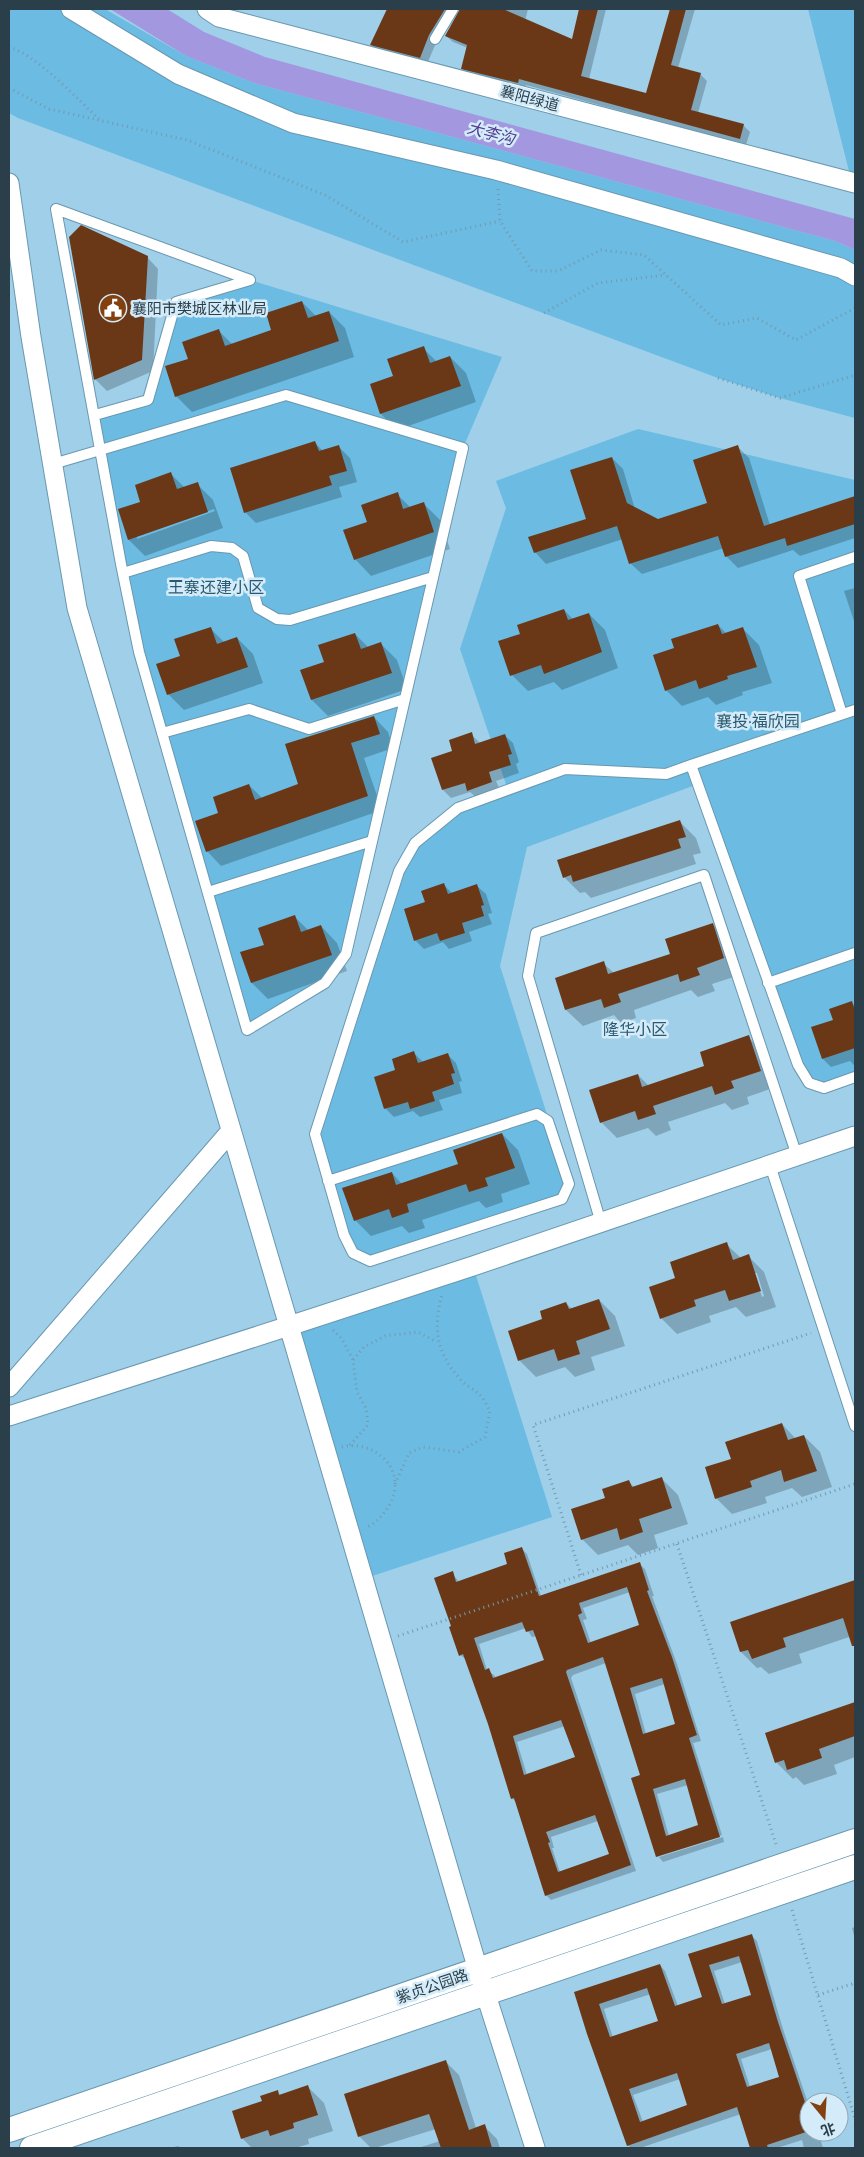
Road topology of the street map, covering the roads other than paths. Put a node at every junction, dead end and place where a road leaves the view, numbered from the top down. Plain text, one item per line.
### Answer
1 (71, 9) edge
2 (207, 9) edge
3 (453, 9) edge
4 (435, 39) dead end
5 (9, 183) edge
6 (855, 184) edge
7 (855, 276) edge
8 (95, 415) junction
9 (102, 450) junction
10 (53, 464) junction
11 (855, 557) edge
12 (123, 572) junction
13 (433, 577) junction
14 (405, 699) junction
15 (855, 710) edge
16 (842, 714) junction
17 (162, 733) junction
18 (692, 765) junction
19 (372, 841) junction
20 (208, 892) junction
21 (855, 953) edge
22 (768, 983) junction
23 (855, 1077) edge
24 (231, 1131) junction
25 (855, 1136) edge
26 (797, 1156) junction
27 (770, 1165) junction
28 (328, 1181) junction
29 (601, 1223) junction
30 (289, 1326) junction
31 (9, 1386) edge
32 (9, 1416) edge
33 (855, 1426) edge
34 (855, 1841) edge
35 (855, 1867) edge
36 (478, 1970) junction
37 (486, 1993) junction
38 (9, 2130) edge
39 (32, 2148) edge
40 (535, 2148) edge

1 - 7 street
2 - 6 street, 襄阳绿道
3 - 4 lane
5 - 10 street
8 - 8 lane
8 - 9 lane
9 - 10 lane
9 - 12 lane
9 - 13 lane
10 - 24 street
11 - 16 lane
12 - 13 lane
12 - 17 lane
13 - 14 lane
14 - 17 lane
14 - 19 lane
15 - 16 lane
16 - 18 lane
17 - 20 lane
18 - 22 lane
18 - 28 lane
19 - 20 lane
19 - 20 lane
21 - 22 lane
22 - 23 lane
24 - 30 street
24 - 31 street
25 - 26 street
26 - 27 street
26 - 29 lane
27 - 29 street
27 - 33 lane
28 - 28 lane
29 - 30 street
30 - 32 street
30 - 36 street
34 - 36 street, 紫贞公园路
35 - 37 street, 紫贞公园路
36 - 37 street
36 - 38 street, 紫贞公园路
37 - 39 street, 紫贞公园路
37 - 40 street

